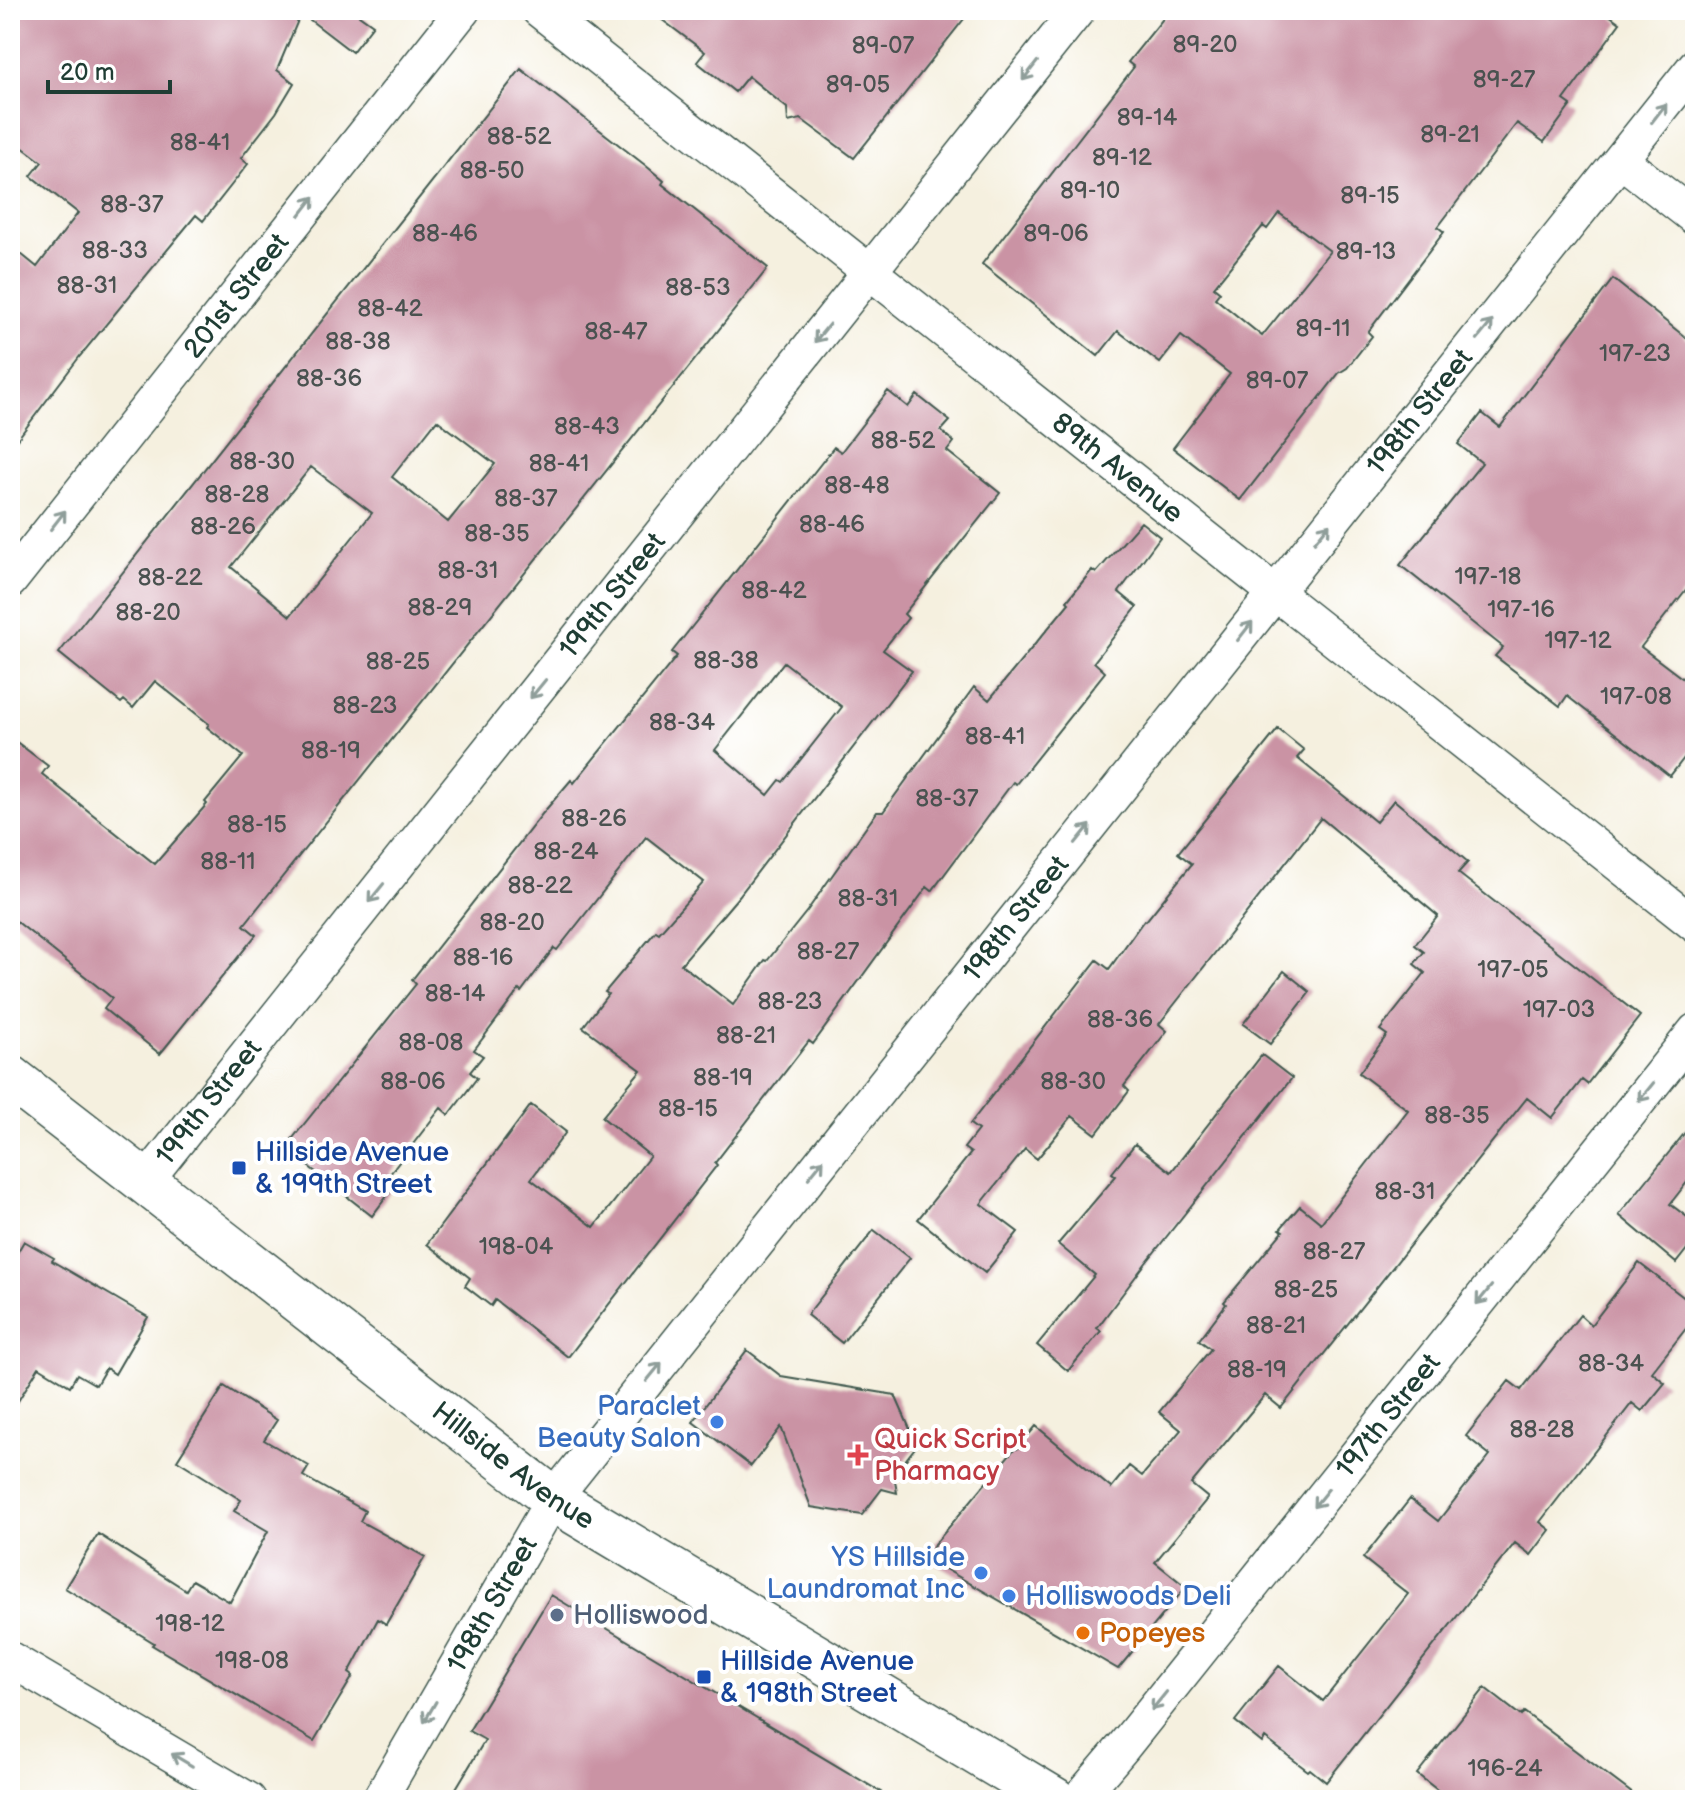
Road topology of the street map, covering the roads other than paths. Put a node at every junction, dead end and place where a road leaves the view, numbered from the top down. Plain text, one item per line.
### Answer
1 (463, 10) edge
2 (539, 10) edge
3 (1078, 10) edge
4 (1695, 66) edge
5 (1622, 161) junction
6 (1695, 218) edge
7 (871, 272) junction
8 (10, 581) edge
9 (1274, 594) junction
10 (1695, 925) edge
11 (1695, 1031) edge
12 (10, 1077) edge
13 (145, 1182) junction
14 (553, 1499) junction
15 (10, 1659) edge
16 (249, 1800) edge
17 (379, 1800) edge
18 (1055, 1800) edge
19 (1078, 1800) edge

8 -> 1 street, 201st Street
2 - 7 street, 89th Avenue
3 -> 7 street, 199th Street
5 -> 4 street, 198th Street
5 - 6 street
9 -> 5 street, 198th Street
7 - 9 street, 89th Avenue
7 -> 13 street, 199th Street
9 - 10 street, 89th Avenue
14 -> 9 street, 198th Street
11 -> 19 street, 197th Street
12 - 13 main road, Hillside Avenue
13 - 14 main road, Hillside Avenue
14 -> 17 street, 198th Street
14 - 18 main road, Hillside Avenue
16 -> 15 street

